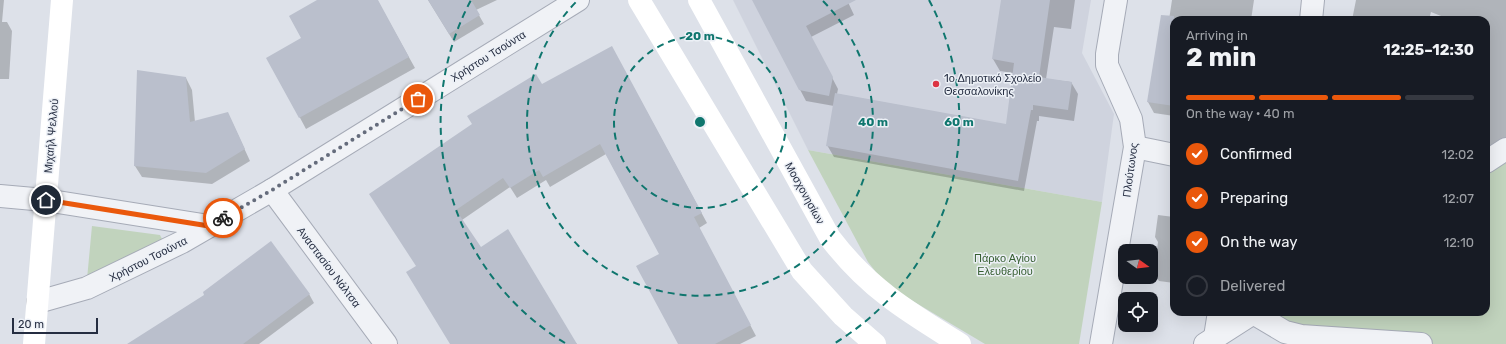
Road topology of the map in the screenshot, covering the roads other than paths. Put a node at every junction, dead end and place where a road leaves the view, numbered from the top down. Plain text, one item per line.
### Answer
1 (62, 0) edge
2 (578, 0) edge
3 (639, 0) edge
4 (699, 0) edge
5 (1116, 0) edge
6 (1314, 0) edge
7 (1312, 16) edge
8 (1135, 147) junction
9 (1506, 149) edge
10 (1170, 154) edge
11 (1490, 159) edge
12 (272, 190) junction
13 (0, 196) edge
14 (46, 200) junction
15 (209, 226) junction
16 (38, 302) junction
17 (1218, 316) edge
18 (1249, 316) edge
19 (1259, 316) edge
20 (1210, 341) edge
21 (34, 344) edge
22 (386, 344) edge
23 (875, 344) edge
24 (960, 344) edge
25 (1101, 344) edge
26 (1421, 344) edge

1 - 14 main road, Μιχαήλ Ψελλού
2 - 12 street, Χρήστου Τσούντα
3 - 23 main road
4 - 24 main road, Μοσχονησίων
5 - 8 street, Πλούτωνος
6 - 7 street
8 - 10 street
8 - 25 street, Πλούτωνος
9 - 11 street
12 - 15 street, Χρήστου Τσούντα
12 - 22 street, Αναστασίου Νάλτσα
13 - 14 street
14 - 15 street
14 - 16 main road, Μιχαήλ Ψελλού
15 - 16 street, Χρήστου Τσούντα
16 - 21 main road, Μιχαήλ Ψελλού
17 - 20 street
18 - 20 street
19 - 26 street

